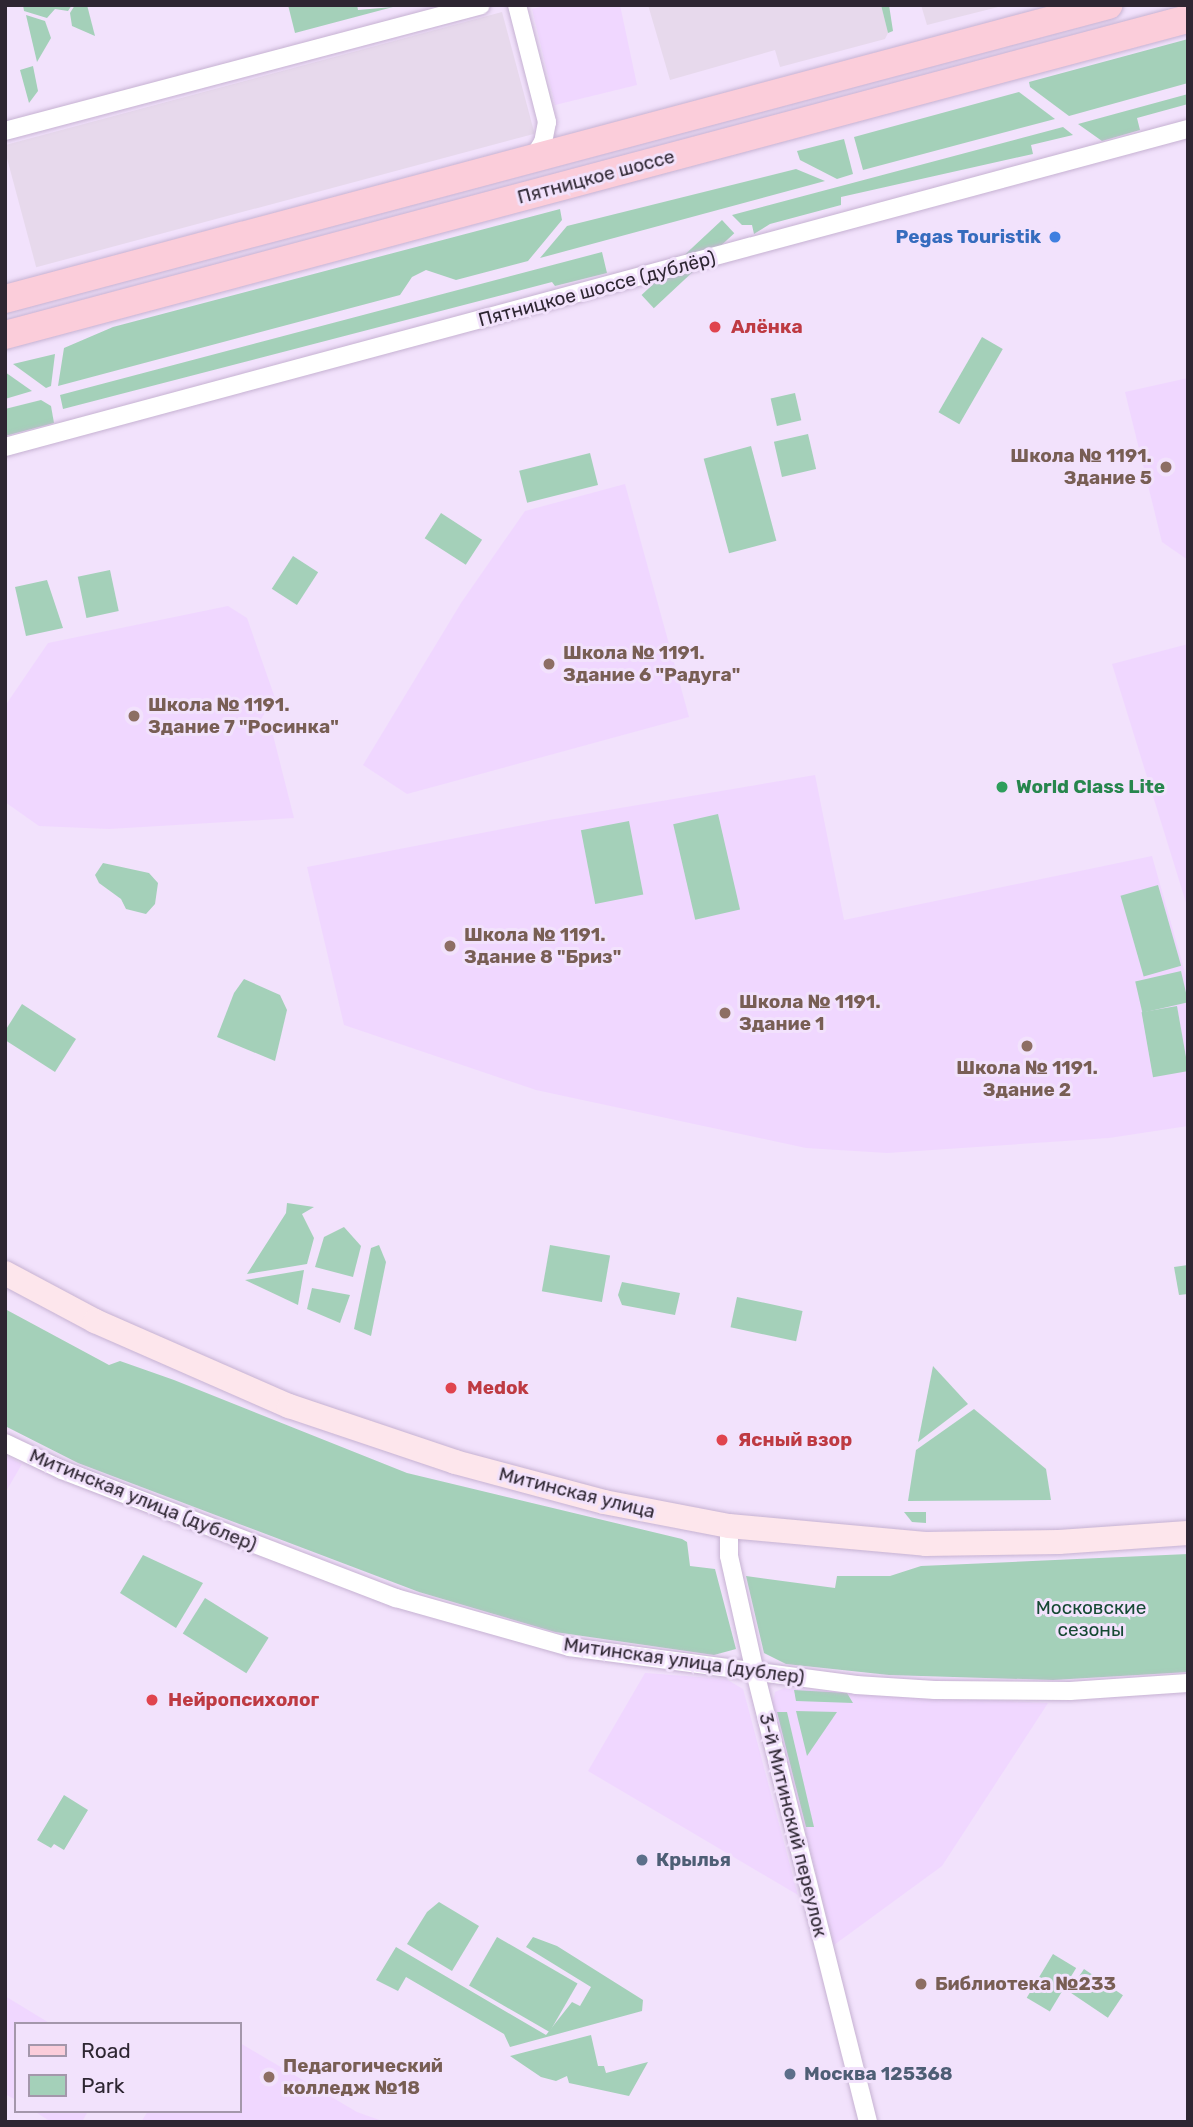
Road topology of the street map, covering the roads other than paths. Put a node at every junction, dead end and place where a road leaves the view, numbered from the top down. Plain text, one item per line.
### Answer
1 (481, 5) edge
2 (517, 5) edge
3 (1108, 5) edge
4 (1188, 19) edge
5 (547, 122) junction
6 (1188, 129) edge
7 (5, 131) edge
8 (585, 146) junction
9 (531, 161) junction
10 (5, 299) edge
11 (5, 335) edge
12 (5, 447) edge
13 (5, 1273) edge
14 (5, 1443) edge
15 (729, 1526) junction
16 (1188, 1533) edge
17 (755, 1672) junction
18 (1188, 1683) edge
19 (868, 2122) edge

1 - 7 street
2 - 5 street
3 - 8 main road, Пятницкое шоссе
4 - 11 main road, Пятницкое шоссе
5 - 8 street
5 - 9 street
6 - 12 street, Пятницкое шоссе (дублёр)
8 - 9 main road, Пятницкое шоссе
9 - 10 main road, Пятницкое шоссе
13 - 15 main road, Митинская улица
14 - 17 street, Митинская улица (дублер)
15 - 16 main road, Митинская улица
15 - 17 street, 3-й Митинский переулок
17 - 18 street, Митинская улица (дублер)
17 - 19 street, 3-й Митинский переулок

